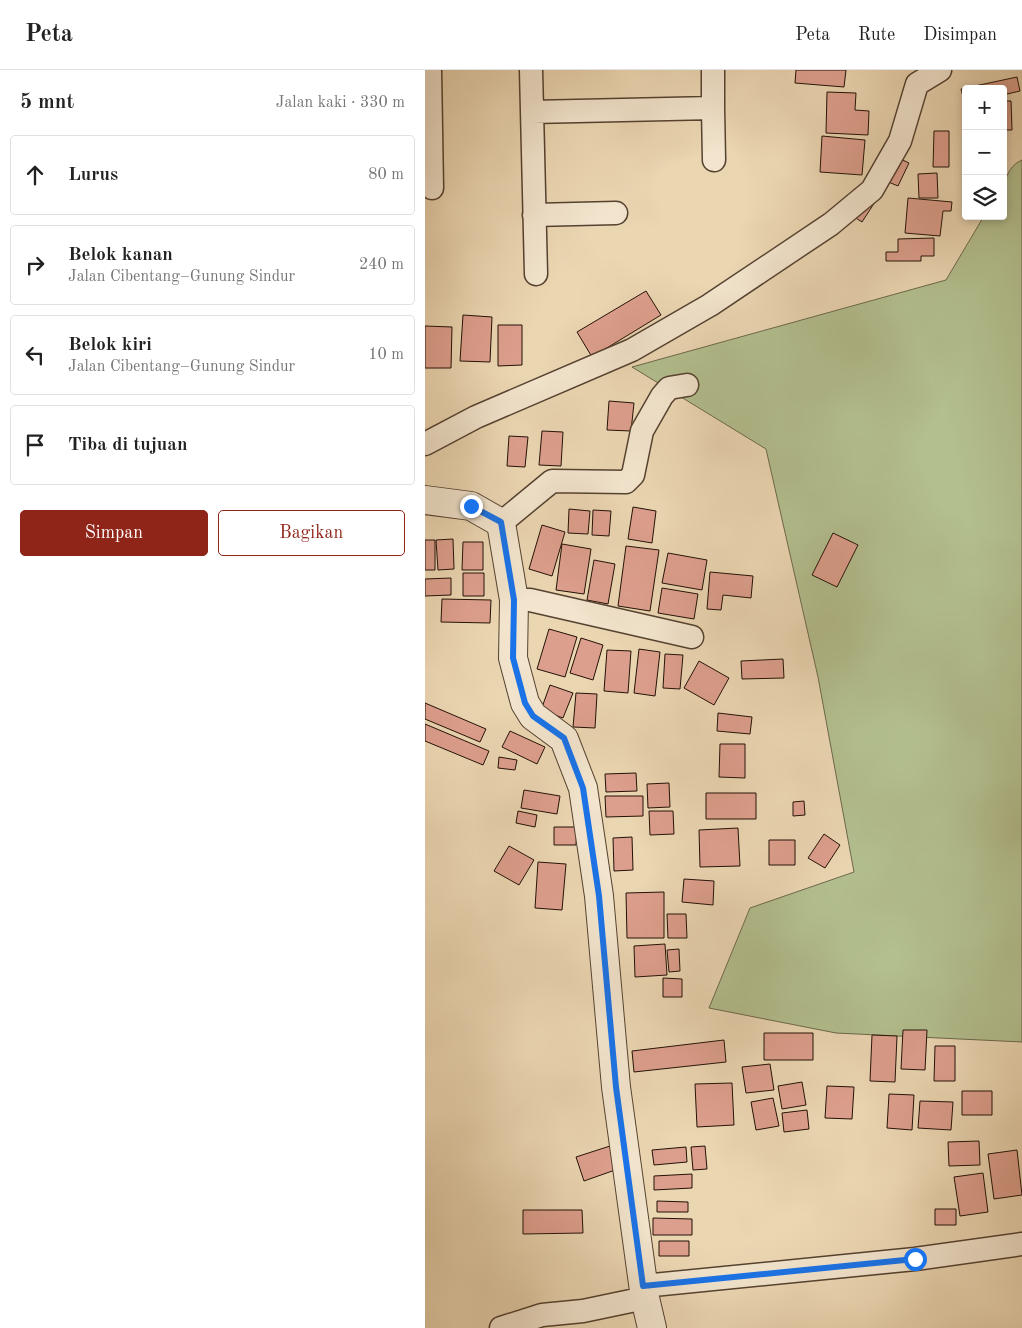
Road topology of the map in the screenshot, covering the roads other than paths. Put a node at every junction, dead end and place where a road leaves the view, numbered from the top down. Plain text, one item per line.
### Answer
1 (430, 70) edge
2 (531, 70) edge
3 (713, 70) edge
4 (940, 70) edge
5 (713, 108) junction
6 (532, 112) junction
7 (714, 160) dead end
8 (432, 188) dead end
9 (616, 213) dead end
10 (534, 215) junction
11 (535, 274) dead end
12 (687, 385) dead end
13 (425, 444) edge
14 (425, 500) edge
15 (501, 522) junction
16 (514, 600) junction
17 (692, 637) dead end
18 (1022, 1244) edge
19 (644, 1292) junction
20 (501, 1328) edge
21 (652, 1328) edge

1 - 8 street
2 - 6 street
3 - 5 street
4 - 13 street
5 - 6 street
5 - 7 street
6 - 10 street
9 - 10 street
10 - 11 street
12 - 15 street
14 - 15 street
15 - 16 street
16 - 17 street
16 - 19 street
18 - 19 street
19 - 20 street
19 - 21 street

